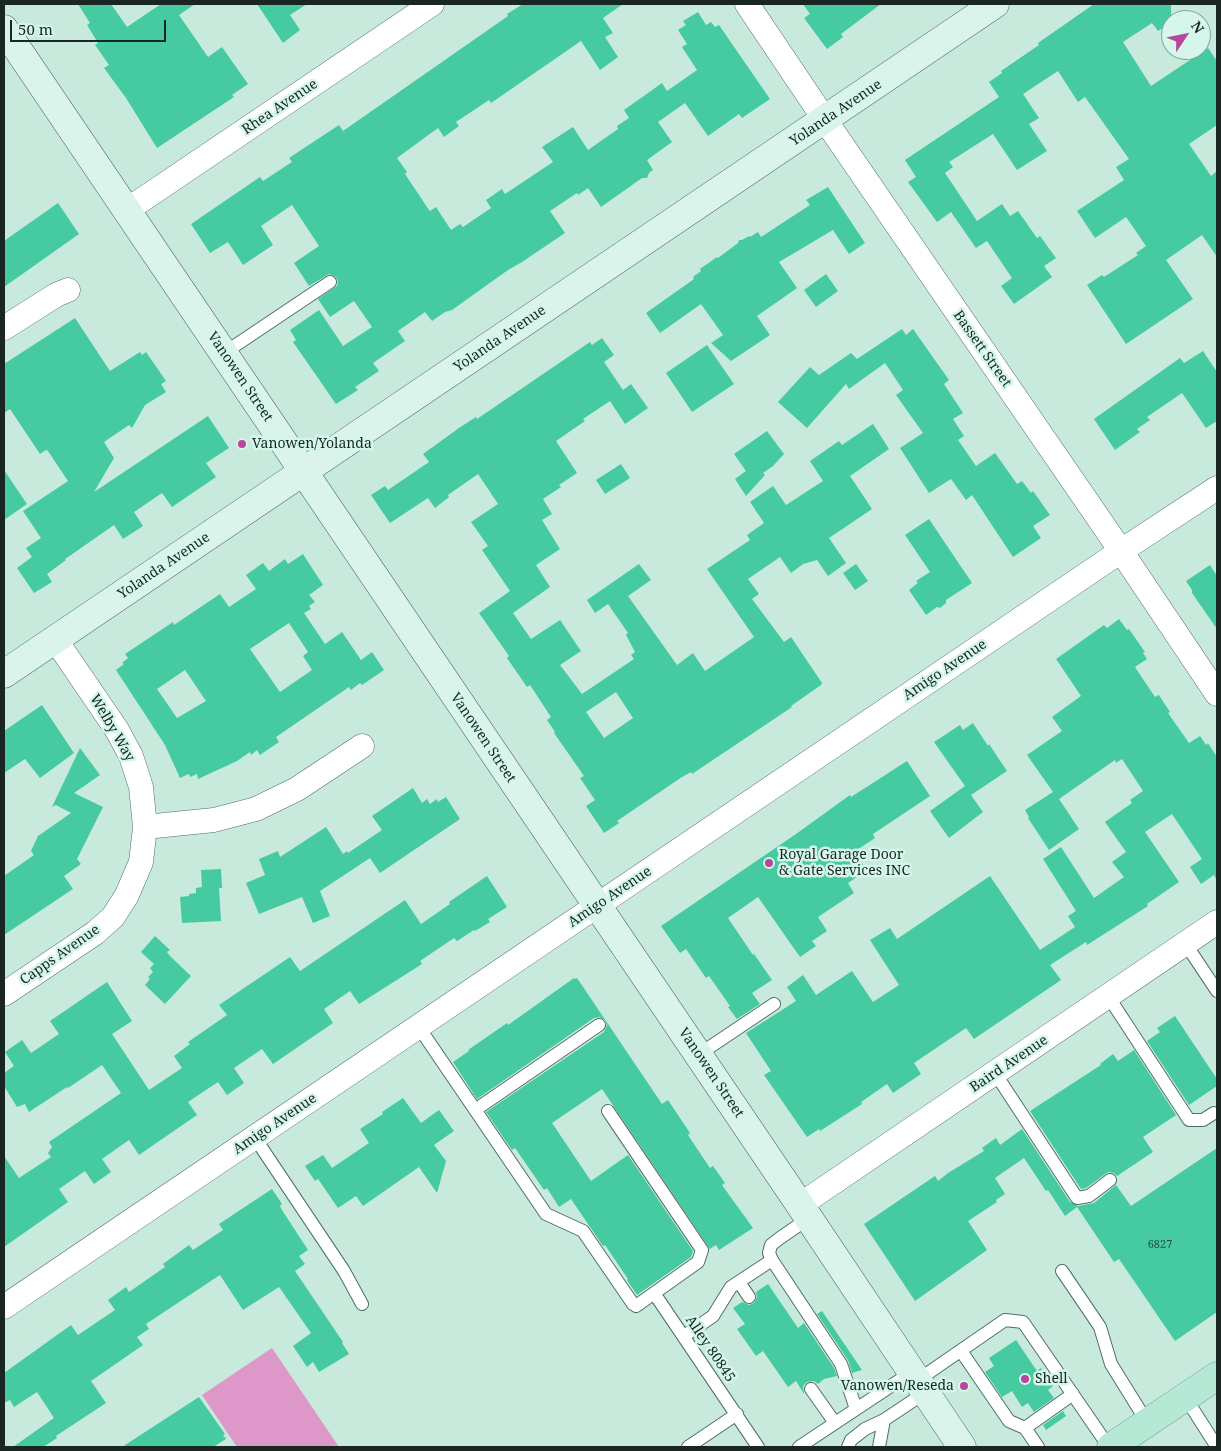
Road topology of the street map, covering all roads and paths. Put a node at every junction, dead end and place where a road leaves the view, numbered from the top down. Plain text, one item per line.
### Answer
1 (432, 4) edge
2 (747, 4) edge
3 (995, 4) edge
4 (4, 31) edge
5 (825, 120) junction
6 (127, 210) junction
7 (330, 282) dead end
8 (68, 290) dead end
9 (4, 328) edge
10 (224, 353) junction
11 (304, 472) junction
12 (1217, 488) edge
13 (1121, 551) junction
14 (55, 639) junction
15 (4, 674) edge
16 (1217, 694) edge
17 (362, 746) dead end
18 (145, 827) junction
19 (597, 906) junction
20 (1217, 922) edge
21 (1185, 944) junction
22 (1217, 991) edge
23 (4, 994) edge
24 (1108, 996) junction
25 (774, 1004) dead end
26 (599, 1025) dead end
27 (418, 1026) junction
28 (698, 1055) junction
29 (995, 1073) junction
30 (475, 1110) junction
31 (608, 1111) dead end
32 (1214, 1113) dead end
33 (256, 1138) junction
34 (1110, 1180) dead end
35 (805, 1212) junction
36 (772, 1260) junction
37 (1062, 1271) dead end
38 (739, 1282) junction
39 (657, 1297) junction
40 (749, 1297) dead end
41 (362, 1304) dead end
42 (4, 1307) edge
43 (684, 1336) junction
44 (961, 1350) junction
45 (1217, 1376) edge
46 (918, 1381) junction
47 (811, 1389) dead end
48 (1073, 1394) junction
49 (1185, 1397) junction
50 (856, 1408) junction
51 (736, 1414) junction
52 (884, 1420) junction
53 (1147, 1422) junction
54 (835, 1423) junction
55 (1025, 1428) junction
56 (688, 1447) edge
57 (758, 1447) edge
58 (799, 1447) edge
59 (848, 1447) edge
60 (879, 1447) edge
61 (962, 1447) edge
62 (1038, 1447) edge
63 (1110, 1447) edge
64 (1217, 1447) edge

1 - 6 street, Rhea Avenue
2 - 5 street, Bassett Street
3 - 5 main road, Yolanda Avenue
4 - 6 main road, Vanowen Street
5 - 11 main road, Yolanda Avenue
5 - 13 street, Bassett Street
6 - 10 main road, Vanowen Street
7 - 10 lane
8 - 9 street
10 - 11 main road, Vanowen Street
11 - 14 main road, Yolanda Avenue
11 - 19 main road, Vanowen Street
12 - 13 street, Amigo Avenue
13 - 16 street, Bassett Street
13 - 19 street, Amigo Avenue
14 - 15 main road, Yolanda Avenue
14 - 18 street, Welby Way
17 - 18 street
18 - 23 street, Capps Avenue
19 - 27 street, Amigo Avenue
19 - 28 main road, Vanowen Street
20 - 21 street, Baird Avenue
21 - 22 lane
21 - 24 street, Baird Avenue
24 - 29 street, Baird Avenue
24 - 32 lane
25 - 28 lane
26 - 30 lane
27 - 30 lane
27 - 33 street, Amigo Avenue
28 - 35 main road, Vanowen Street
29 - 34 lane
29 - 35 street, Baird Avenue
30 - 39 lane
31 - 39 lane
33 - 41 lane
33 - 42 street, Amigo Avenue
35 - 36 lane
35 - 46 main road, Vanowen Street
36 - 38 lane
36 - 50 lane
37 - 53 lane
38 - 40 lane
38 - 43 lane
39 - 43 lane, Alley 80845
43 - 51 lane, Alley 80845
44 - 46 lane
44 - 48 lane
44 - 55 lane
45 - 49 main road
46 - 50 lane
46 - 52 lane
46 - 61 main road, Vanowen Street
47 - 54 lane
48 - 55 lane
48 - 63 lane
49 - 53 main road
49 - 64 lane
50 - 54 lane
51 - 56 lane
51 - 57 lane, Alley 80845
52 - 59 lane
52 - 60 lane
53 - 63 main road
54 - 58 lane
55 - 62 lane

